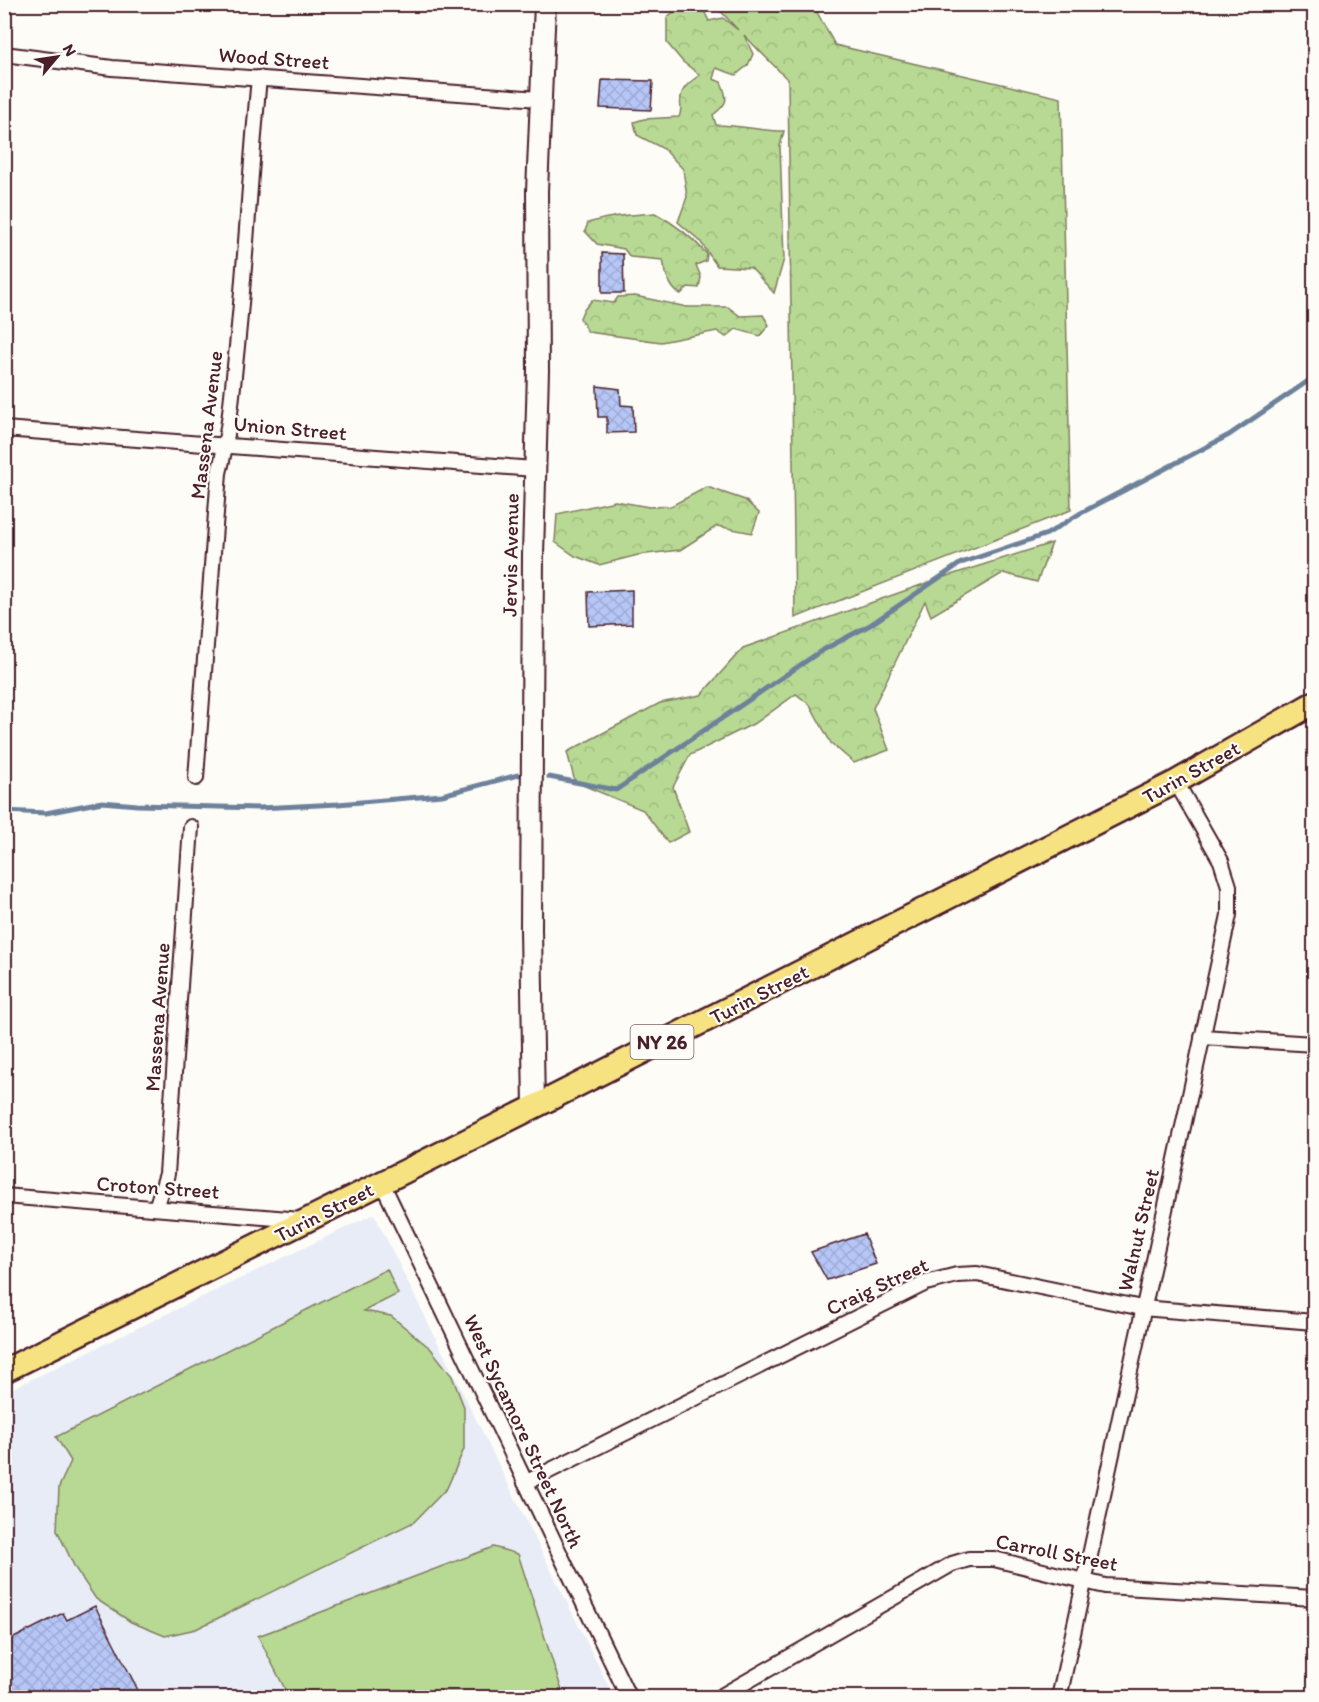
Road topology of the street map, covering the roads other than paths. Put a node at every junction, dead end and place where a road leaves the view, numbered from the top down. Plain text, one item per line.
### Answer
1 (545, 4) edge
2 (4, 54) edge
3 (260, 78) junction
4 (540, 99) junction
5 (4, 429) edge
6 (226, 444) junction
7 (535, 469) junction
8 (1314, 704) edge
9 (196, 778) dead end
10 (1176, 782) junction
11 (191, 827) dead end
12 (1202, 1038) junction
13 (1314, 1044) edge
14 (534, 1107) junction
15 (382, 1183) junction
16 (4, 1196) edge
17 (156, 1208) junction
18 (308, 1220) junction
19 (1142, 1308) junction
20 (1314, 1322) edge
21 (4, 1371) edge
22 (525, 1482) junction
23 (1085, 1581) junction
24 (1314, 1598) edge
25 (628, 1698) edge
26 (718, 1698) edge
27 (1059, 1698) edge

1 - 4 street, Jervis Avenue
2 - 3 street, Wood Street
3 - 4 street, Wood Street
3 - 6 street, Massena Avenue
4 - 7 street, Jervis Avenue
5 - 6 street, Union Street
6 - 7 street, Union Street
6 - 9 street, Massena Avenue
7 - 14 street, Jervis Avenue
8 - 10 main road, Turin Street / NY 26
10 - 12 street, Walnut Street
10 - 14 main road, Turin Street / NY 26
11 - 17 street, Massena Avenue
12 - 13 street
12 - 19 street, Walnut Street
14 - 15 main road, Turin Street / NY 26
15 - 18 main road, Turin Street / NY 26
15 - 22 street, West Sycamore Street North
16 - 17 street, Croton Street
17 - 18 street, Croton Street
18 - 21 main road, Turin Street / NY 26
19 - 20 street, Craig Street
19 - 22 street, Craig Street
19 - 23 street, Walnut Street
22 - 25 street, West Sycamore Street North
23 - 24 street, Carroll Street
23 - 26 street, Carroll Street
23 - 27 street, Walnut Street

